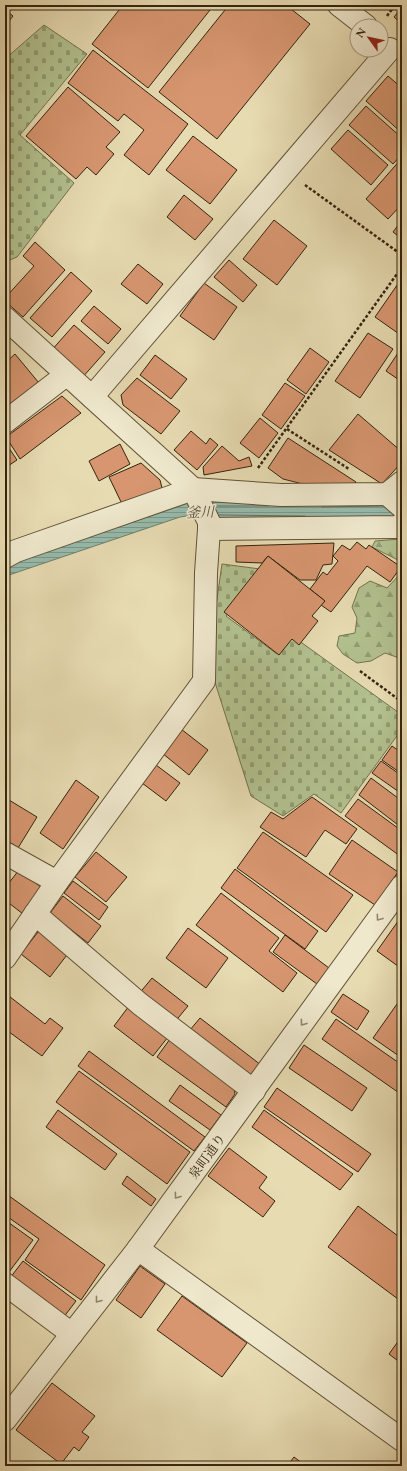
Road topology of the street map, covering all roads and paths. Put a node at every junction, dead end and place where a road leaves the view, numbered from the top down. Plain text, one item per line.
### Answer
1 (339, 5) edge
2 (396, 5) edge
3 (365, 18) edge
4 (381, 18) edge
5 (391, 50) edge
6 (285, 171) junction
7 (402, 255) edge
8 (402, 267) edge
9 (5, 318) edge
10 (66, 375) junction
11 (92, 397) junction
12 (5, 422) edge
13 (287, 429) junction
14 (354, 472) dead end
15 (193, 489) junction
16 (240, 493) junction
17 (397, 494) edge
18 (402, 524) edge
19 (209, 528) junction
20 (5, 557) edge
21 (360, 671) dead end
22 (402, 702) edge
23 (5, 853) edge
24 (58, 882) junction
25 (402, 886) edge
26 (35, 914) junction
27 (5, 958) edge
28 (254, 1090) junction
29 (138, 1249) junction
30 (5, 1284) edge
31 (72, 1334) junction
32 (5, 1420) edge
33 (402, 1440) edge

1 - 3 street
2 - 4 path
5 - 6 street
6 - 7 path
6 - 11 street
8 - 13 path
9 - 10 street
10 - 11 street
10 - 12 street
11 - 15 street
13 - 14 path
13 - 16 path
15 - 16 street
15 - 19 street
15 - 20 street
16 - 17 street
18 - 19 street
19 - 24 street
21 - 22 path
23 - 24 street
24 - 26 street
25 -> 28 street, 泉町通り
26 - 27 street
26 - 28 street
28 -> 29 street, 泉町通り
29 -> 31 street, 泉町通り
29 - 33 street
30 - 31 street
31 - 32 street, 泉町通り

